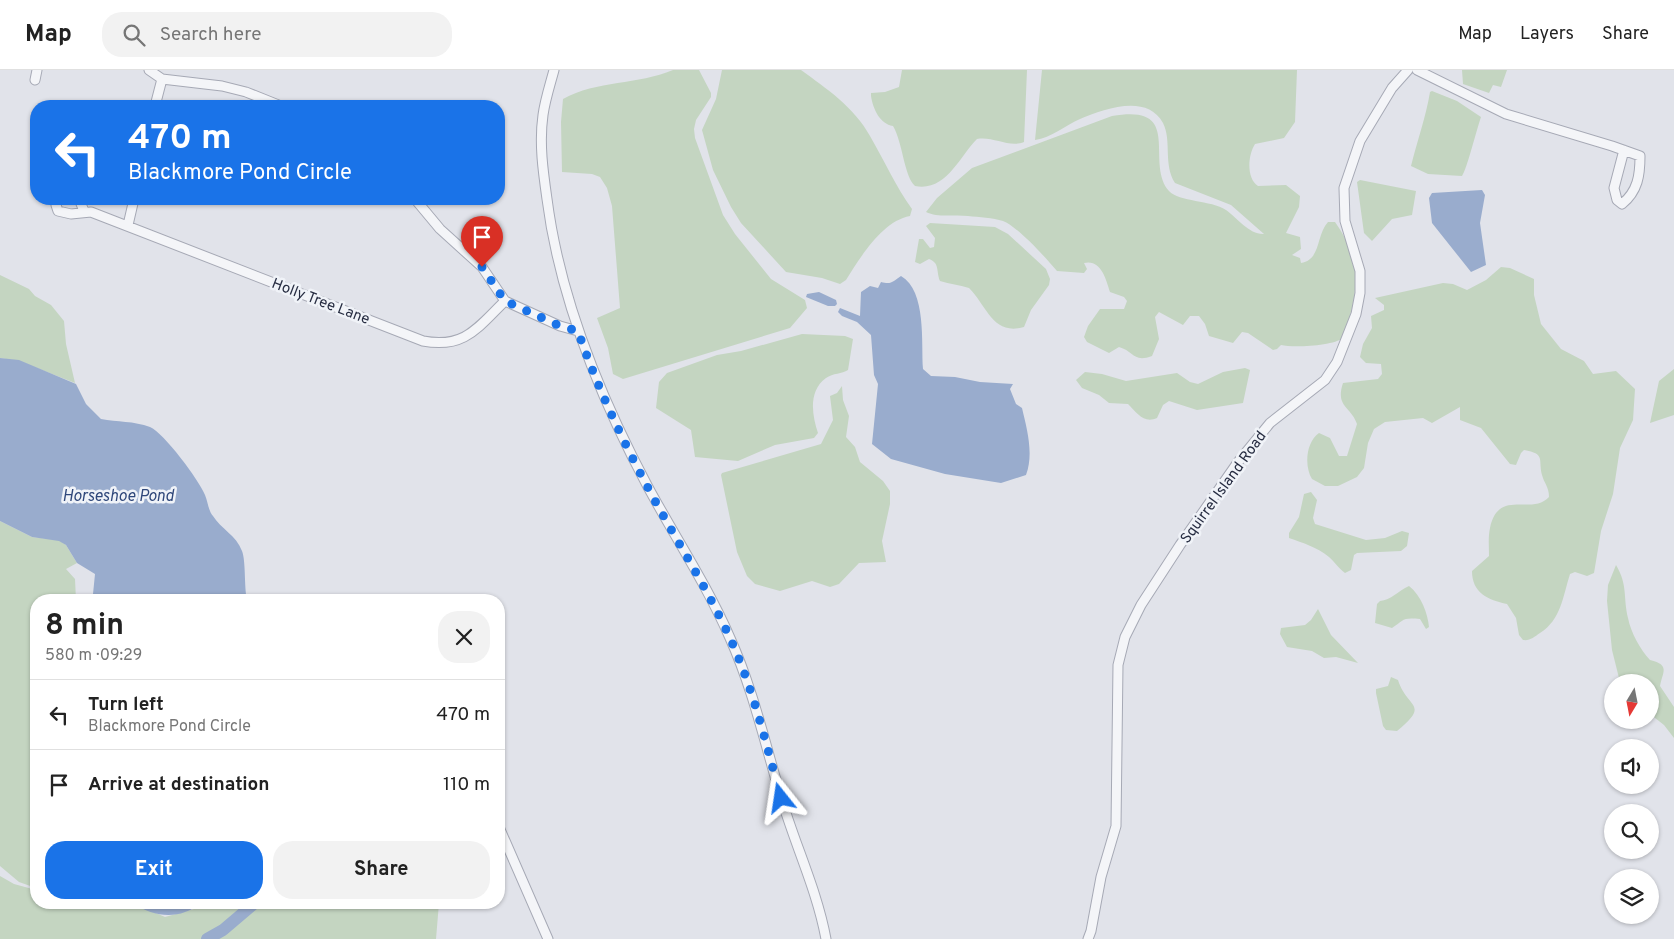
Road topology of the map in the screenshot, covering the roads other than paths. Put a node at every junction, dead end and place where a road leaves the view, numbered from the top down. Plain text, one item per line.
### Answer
1 (37, 70) edge
2 (148, 70) edge
3 (554, 70) edge
4 (1408, 70) edge
5 (1417, 70) edge
6 (162, 79) junction
7 (35, 80) dead end
8 (157, 100) edge
9 (266, 100) edge
10 (1624, 150) junction
11 (56, 205) edge
12 (82, 205) edge
13 (133, 205) edge
14 (421, 205) edge
15 (84, 211) junction
16 (128, 225) junction
17 (505, 301) junction
18 (578, 331) junction
19 (505, 841) edge
20 (548, 939) edge
21 (826, 939) edge
22 (1088, 939) edge

1 - 7 street
2 - 6 street
3 - 18 street
4 - 22 street, Squirrel Island Road
5 - 10 street
6 - 8 street
6 - 9 street
10 - 10 street
11 - 15 street, Holly Tree Lane
12 - 15 street
13 - 16 street
14 - 17 street
15 - 16 street, Holly Tree Lane
16 - 17 street, Holly Tree Lane
17 - 18 street
18 - 21 street
19 - 20 street

